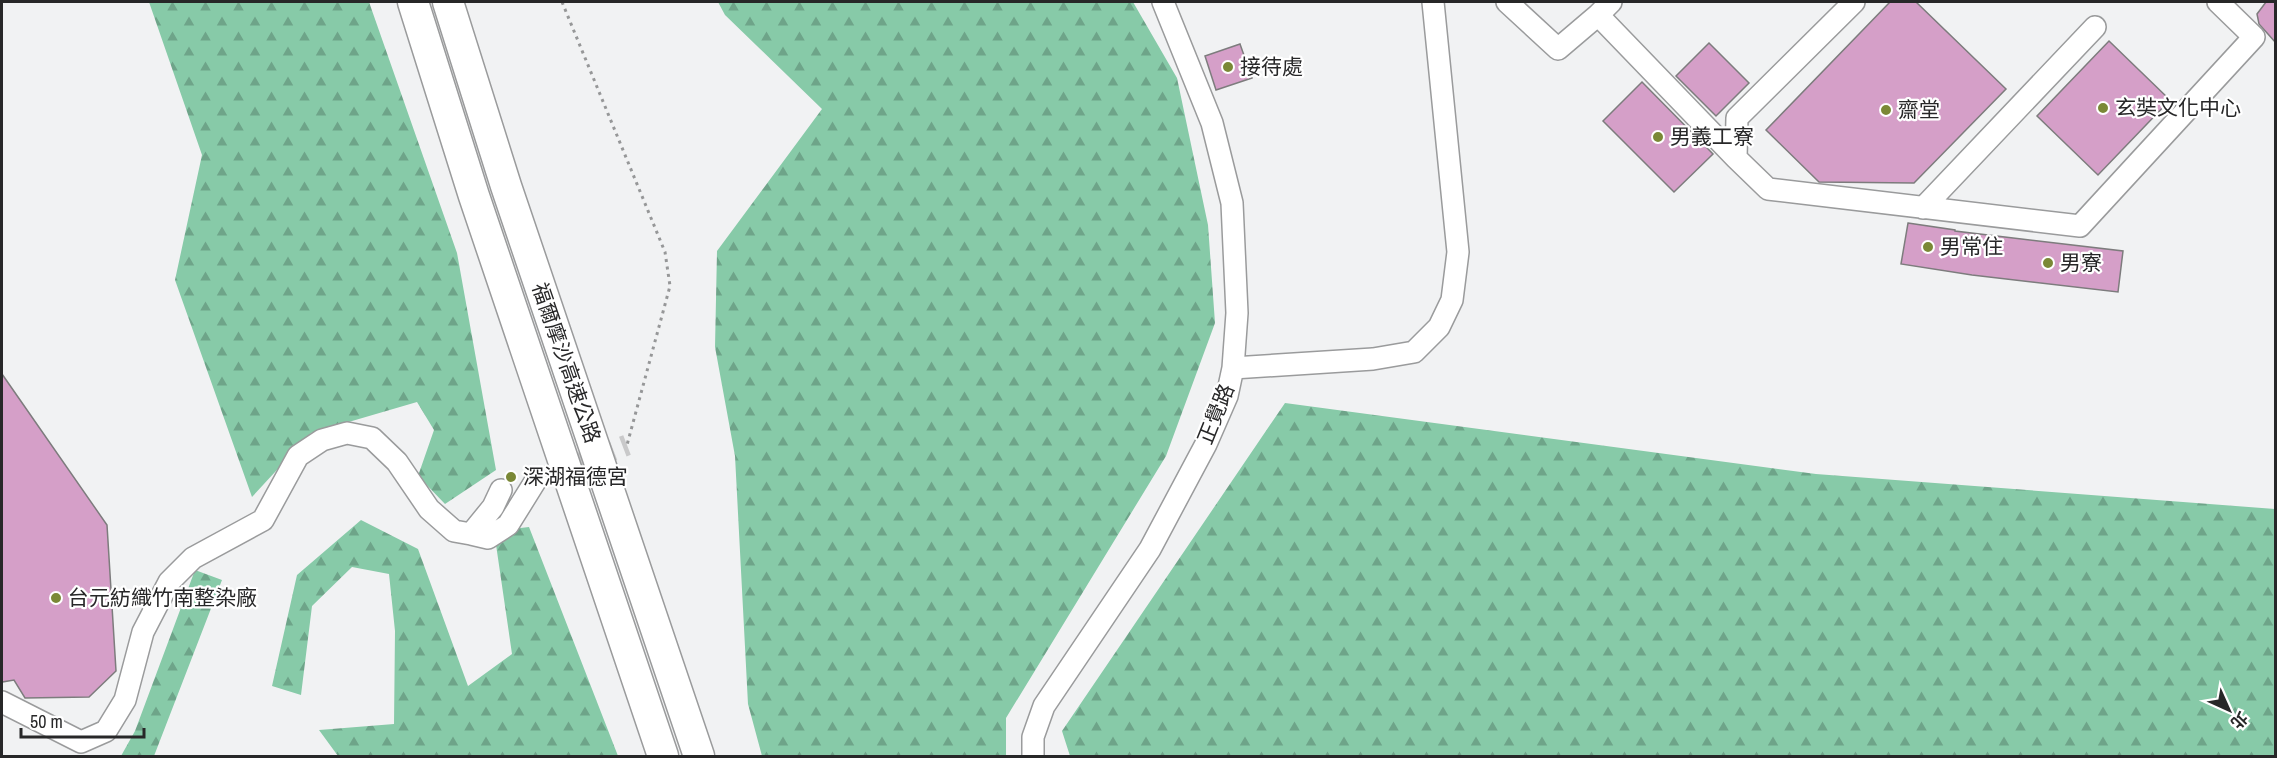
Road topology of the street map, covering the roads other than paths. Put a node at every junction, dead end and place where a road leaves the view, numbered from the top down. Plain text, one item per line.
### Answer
1 (413, 2) edge
2 (448, 2) edge
3 (1163, 2) edge
4 (1433, 2) edge
5 (1507, 2) edge
6 (1854, 2) edge
7 (2218, 2) edge
8 (1604, 8) edge
9 (2095, 27) dead end
10 (1736, 158) junction
11 (1923, 208) junction
12 (1233, 368) junction
13 (536, 480) tunnel mouth
14 (501, 490) dead end
15 (471, 534) junction
16 (2, 702) edge
17 (663, 756) edge
18 (699, 756) edge
19 (1033, 756) edge

1 - 17 highway, 福爾摩沙高速公路
2 - 18 highway, 福爾摩沙高速公路
3 - 12 street, 正覺路
4 - 12 street
5 - 8 street
6 - 10 street
7 - 11 street
8 - 10 street
9 - 11 street
10 - 11 street
12 - 19 street, 正覺路
13 - 15 street
14 - 15 street
15 - 16 street

